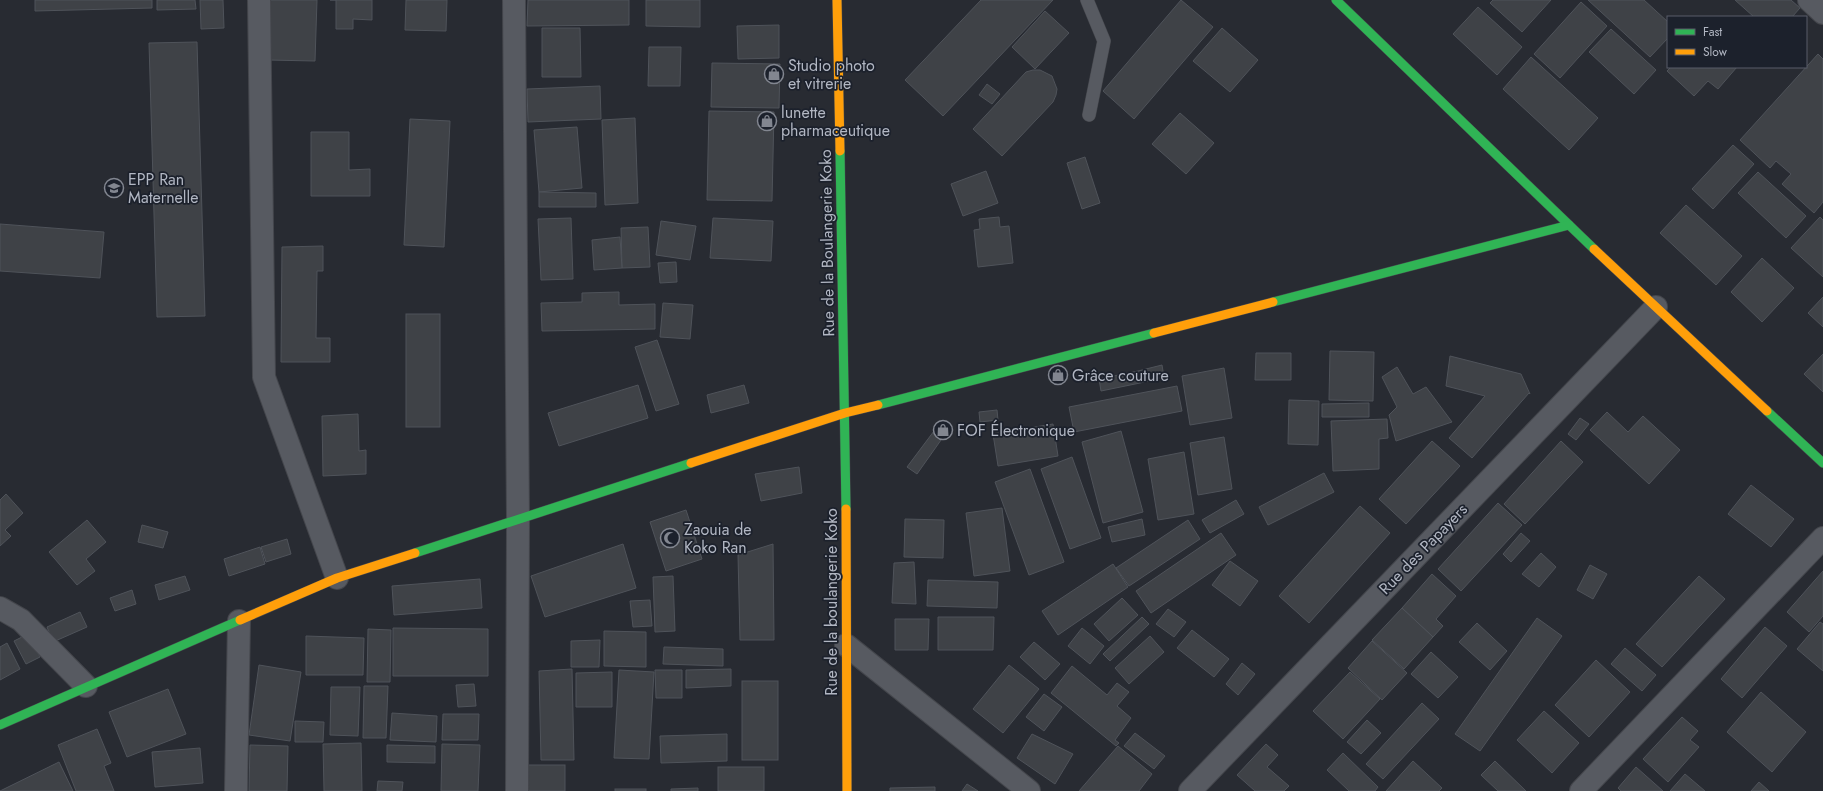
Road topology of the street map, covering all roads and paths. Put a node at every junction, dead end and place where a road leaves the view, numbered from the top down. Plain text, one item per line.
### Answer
1 (259, 0) edge
2 (514, 0) edge
3 (837, 0) edge
4 (1087, 0) edge
5 (1336, 0) edge
6 (1809, 0) edge
7 (1823, 13) edge
8 (1089, 115) dead end
9 (1569, 225) junction
10 (1656, 307) junction
11 (845, 413) junction
12 (1823, 463) edge
13 (518, 521) junction
14 (1823, 538) edge
15 (337, 578) junction
16 (0, 608) edge
17 (239, 621) junction
18 (846, 645) junction
19 (86, 686) junction
20 (0, 725) edge
21 (236, 791) edge
22 (517, 791) edge
23 (848, 791) edge
24 (1029, 791) edge
25 (1190, 791) edge
26 (1580, 791) edge

1 - 15 street
2 - 13 street
3 - 11 street, Rue de la Boulangerie Koko
4 - 8 lane
5 - 9 street
6 - 7 street
9 - 10 street
9 - 11 street
10 - 12 street
10 - 25 street, Rue des Papayers
11 - 13 street
11 - 18 street, Rue de la boulangerie Koko
13 - 15 street
13 - 22 street
14 - 26 street
15 - 17 street
16 - 19 street
17 - 19 street
17 - 21 street
18 - 23 street, Rue de la boulangerie Koko
18 - 24 street
19 - 20 street

